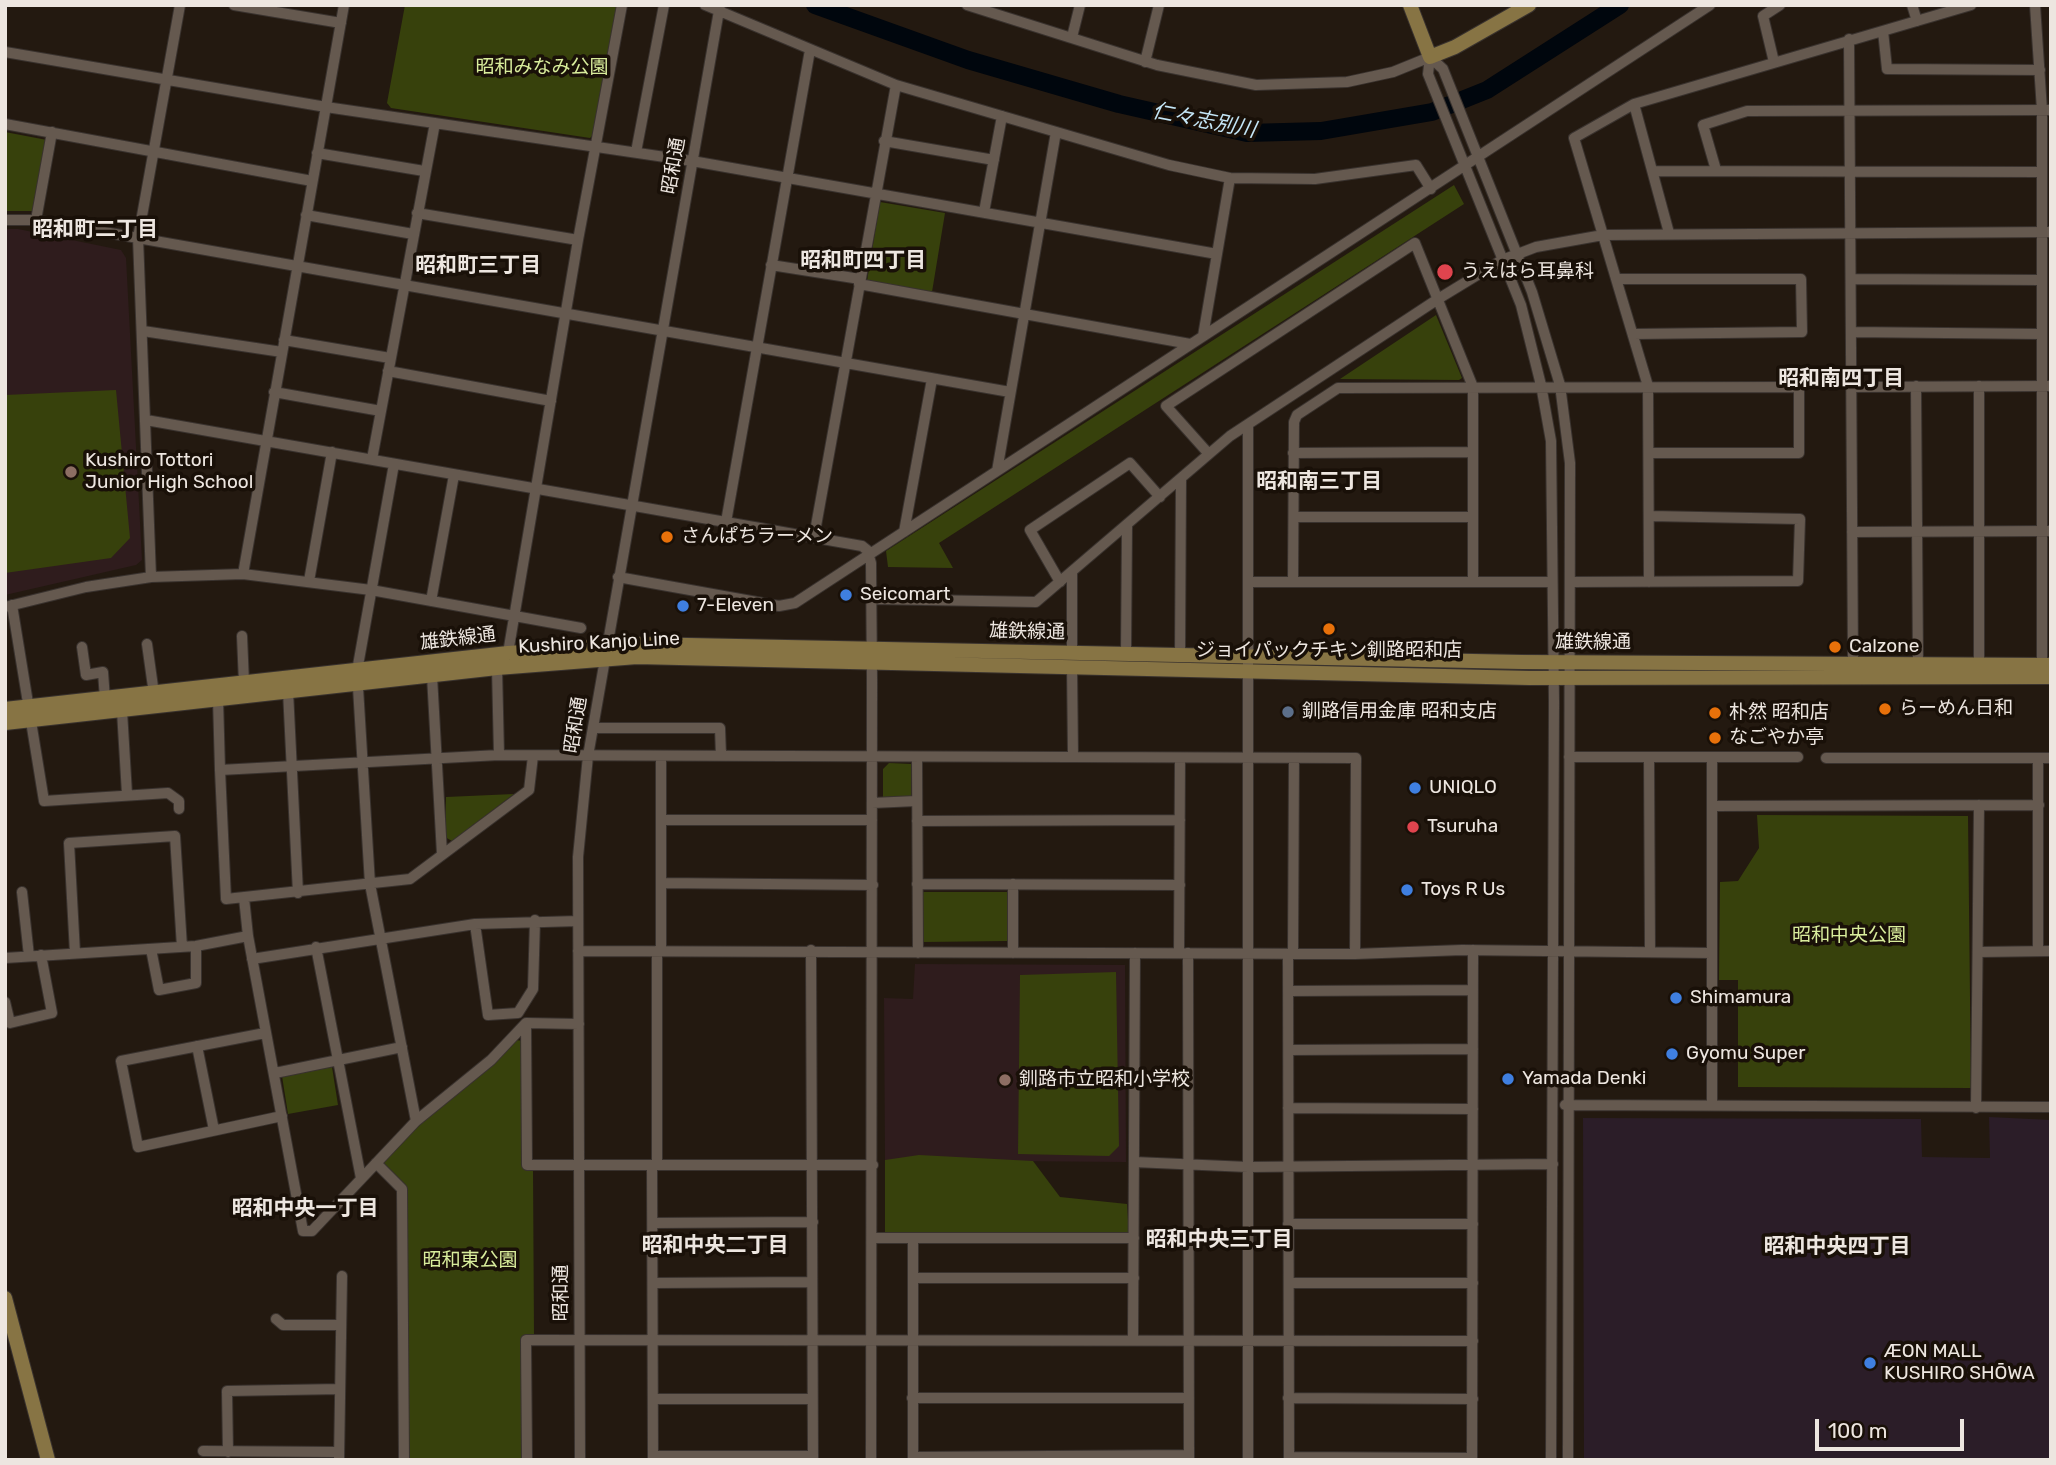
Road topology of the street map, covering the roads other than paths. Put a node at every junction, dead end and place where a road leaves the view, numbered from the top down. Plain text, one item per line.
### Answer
1 (180, 5) edge
2 (234, 5) edge
3 (344, 5) edge
4 (622, 5) edge
5 (664, 5) edge
6 (705, 5) edge
7 (967, 5) edge
8 (1080, 5) edge
9 (1159, 5) edge
10 (1410, 5) edge
11 (1529, 5) edge
12 (1710, 5) edge
13 (1780, 5) edge
14 (1912, 5) edge
15 (1971, 5) edge
16 (2035, 5) edge
17 (720, 8) edge
18 (995, 10) edge
19 (1509, 11) edge
20 (1917, 21) junction
21 (341, 23) junction
22 (1884, 31) junction
23 (1072, 37) junction
24 (1849, 39) junction
25 (810, 50) junction
26 (5, 52) edge
27 (1430, 57) junction
28 (1145, 62) junction
29 (1774, 62) junction
30 (2040, 70) junction
31 (166, 80) junction
32 (896, 85) junction
33 (1634, 104) junction
34 (326, 107) junction
35 (2046, 110) edge
36 (1850, 111) junction
37 (1002, 116) junction
38 (435, 122) junction
39 (5, 124) edge
40 (52, 131) junction
41 (1056, 132) junction
42 (884, 141) junction
43 (598, 147) junction
44 (153, 150) junction
45 (636, 152) junction
46 (317, 153) junction
47 (1479, 157) junction
48 (994, 160) junction
49 (692, 161) junction
50 (1465, 166) junction
51 (1716, 170) junction
52 (424, 171) junction
53 (1653, 171) junction
54 (1850, 172) junction
55 (2041, 172) junction
56 (788, 177) junction
57 (1230, 178) junction
58 (312, 181) junction
59 (1431, 189) junction
60 (875, 192) junction
61 (418, 212) junction
62 (984, 212) junction
63 (306, 215) junction
64 (5, 220) edge
65 (36, 220) junction
66 (1040, 222) junction
67 (2046, 232) edge
68 (1669, 233) junction
69 (413, 234) junction
70 (1852, 234) junction
71 (1603, 235) junction
72 (138, 238) junction
73 (578, 240) junction
74 (1217, 254) junction
75 (1517, 254) junction
76 (1502, 260) junction
77 (771, 265) junction
78 (297, 266) junction
79 (1617, 279) junction
80 (1851, 279) junction
81 (2041, 280) junction
82 (860, 282) junction
83 (403, 285) junction
84 (1438, 299) junction
85 (1024, 312) junction
86 (567, 314) junction
87 (143, 331) junction
88 (663, 332) junction
89 (1851, 332) junction
90 (1633, 334) junction
91 (2041, 334) junction
92 (1203, 336) junction
93 (284, 340) junction
94 (1190, 344) junction
95 (757, 348) junction
96 (282, 352) junction
97 (390, 358) junction
98 (845, 363) junction
99 (388, 371) junction
100 (932, 379) junction
101 (1541, 385) junction
102 (1560, 385) junction
103 (1648, 386) junction
104 (1916, 386) junction
105 (1979, 386) junction
106 (2046, 386) edge
107 (1473, 387) junction
108 (1852, 387) junction
109 (274, 392) junction
110 (1010, 392) junction
111 (551, 401) junction
112 (381, 411) junction
113 (146, 420) junction
114 (1248, 425) junction
115 (266, 439) junction
116 (332, 452) junction
117 (1472, 452) junction
118 (1208, 453) junction
119 (1293, 453) junction
120 (1650, 453) junction
121 (372, 459) junction
122 (394, 464) junction
123 (998, 471) junction
124 (454, 475) junction
125 (1181, 479) junction
126 (536, 490) junction
127 (1160, 497) junction
128 (631, 507) junction
129 (1650, 516) junction
130 (1294, 517) junction
131 (1474, 517) junction
132 (726, 522) junction
133 (1126, 526) junction
134 (1917, 531) junction
135 (1979, 531) junction
136 (2046, 531) edge
137 (904, 532) junction
138 (1852, 532) junction
139 (814, 537) junction
140 (869, 555) junction
141 (1072, 572) junction
142 (243, 574) junction
143 (618, 576) junction
144 (150, 577) junction
145 (309, 581) junction
146 (1473, 581) junction
147 (1060, 582) junction
148 (1248, 582) junction
149 (1293, 582) junction
150 (1552, 582) junction
151 (1571, 582) junction
152 (1649, 582) junction
153 (371, 590) junction
154 (871, 599) junction
155 (431, 601) junction
156 (9, 606) edge
157 (513, 615) junction
158 (581, 628) dead end
159 (242, 636) dead end
160 (147, 644) dead end
161 (82, 647) dead end
162 (605, 652) junction
163 (508, 653) junction
164 (1126, 654) junction
165 (872, 655) junction
166 (1180, 656) junction
167 (1072, 659) junction
168 (1554, 662) junction
169 (1570, 662) junction
170 (1247, 663) junction
171 (1853, 663) junction
172 (1918, 664) junction
173 (1979, 664) junction
174 (497, 668) junction
175 (2048, 669) edge
176 (432, 676) junction
177 (358, 677) junction
178 (1554, 678) junction
179 (1570, 678) junction
180 (244, 683) junction
181 (288, 691) junction
182 (154, 694) junction
183 (105, 699) junction
184 (218, 699) junction
185 (5, 709) edge
186 (122, 710) junction
187 (32, 714) junction
188 (5, 723) edge
189 (593, 728) junction
190 (499, 755) junction
191 (533, 756) junction
192 (721, 756) junction
193 (588, 757) junction
194 (661, 757) junction
195 (872, 757) junction
196 (917, 757) junction
197 (1073, 757) junction
198 (1569, 757) junction
199 (1798, 757) dead end
200 (437, 758) junction
201 (1180, 758) junction
202 (1248, 758) junction
203 (1294, 758) junction
204 (1649, 758) junction
205 (1712, 758) junction
206 (1826, 758) dead end
207 (2038, 758) junction
208 (2051, 758) edge
209 (363, 762) junction
210 (292, 766) junction
211 (220, 770) junction
212 (127, 794) junction
213 (916, 801) junction
214 (872, 803) junction
215 (1979, 805) junction
216 (2039, 805) junction
217 (1712, 806) junction
218 (179, 810) dead end
219 (662, 820) junction
220 (872, 820) junction
221 (1180, 820) junction
222 (917, 821) junction
223 (442, 855) junction
224 (662, 883) junction
225 (370, 884) junction
226 (917, 884) junction
227 (1013, 884) junction
228 (873, 885) junction
229 (1181, 885) junction
230 (22, 892) dead end
231 (298, 893) junction
232 (244, 898) junction
233 (535, 920) junction
234 (578, 921) junction
235 (475, 924) junction
236 (248, 936) junction
237 (381, 938) junction
238 (196, 946) junction
239 (181, 947) junction
240 (316, 947) junction
241 (151, 949) junction
242 (811, 950) junction
243 (1473, 950) junction
244 (578, 951) junction
245 (659, 951) junction
246 (1650, 951) junction
247 (2038, 951) junction
248 (2051, 951) edge
249 (1552, 952) junction
250 (1570, 952) junction
251 (1979, 952) junction
252 (75, 953) junction
253 (872, 953) junction
254 (918, 953) junction
255 (1013, 953) junction
256 (1135, 953) junction
257 (1184, 953) junction
258 (1247, 953) junction
259 (1712, 953) junction
260 (1290, 954) junction
261 (1355, 954) junction
262 (41, 955) junction
263 (29, 956) junction
264 (5, 958) edge
265 (252, 959) junction
266 (1473, 990) junction
267 (1288, 991) junction
268 (5, 1002) edge
269 (526, 1023) junction
270 (579, 1024) junction
271 (265, 1033) junction
272 (197, 1046) junction
273 (402, 1047) junction
274 (1473, 1049) junction
275 (1289, 1050) junction
276 (338, 1060) junction
277 (275, 1073) junction
278 (1552, 1104) junction
279 (1569, 1105) junction
280 (1712, 1105) junction
281 (2051, 1107) edge
282 (1288, 1108) junction
283 (1976, 1108) junction
284 (1473, 1109) junction
285 (282, 1116) junction
286 (416, 1121) junction
287 (214, 1130) junction
288 (1134, 1162) junction
289 (376, 1163) junction
290 (813, 1164) junction
291 (1190, 1164) junction
292 (1553, 1164) junction
293 (655, 1165) junction
294 (873, 1165) junction
295 (580, 1166) junction
296 (1288, 1166) junction
297 (1473, 1166) junction
298 (1248, 1167) junction
299 (361, 1178) junction
300 (813, 1222) junction
301 (653, 1223) junction
302 (1288, 1224) junction
303 (1473, 1224) junction
304 (873, 1238) junction
305 (913, 1238) junction
306 (1134, 1238) junction
307 (342, 1276) dead end
308 (913, 1278) junction
309 (1134, 1278) junction
310 (812, 1282) junction
311 (654, 1283) junction
312 (1289, 1283) junction
313 (1473, 1283) junction
314 (5, 1298) edge
315 (276, 1319) dead end
316 (341, 1325) junction
317 (1133, 1339) junction
318 (1189, 1339) junction
319 (653, 1340) junction
320 (813, 1340) junction
321 (872, 1340) junction
322 (913, 1340) junction
323 (1248, 1340) junction
324 (579, 1341) junction
325 (1288, 1341) junction
326 (1473, 1341) junction
327 (340, 1390) junction
328 (912, 1398) junction
329 (1189, 1398) junction
330 (1288, 1398) junction
331 (654, 1399) junction
332 (812, 1399) junction
333 (1473, 1399) junction
334 (203, 1451) dead end
335 (228, 1452) junction
336 (339, 1456) edge
337 (653, 1458) edge
338 (813, 1458) edge
339 (913, 1458) edge
340 (1189, 1458) edge
341 (1289, 1458) edge
342 (1472, 1459) edge
343 (48, 1460) edge
344 (404, 1460) edge
345 (527, 1460) edge
346 (580, 1460) edge
347 (871, 1460) edge
348 (1248, 1460) edge
349 (1551, 1460) edge
350 (1568, 1460) edge

1 - 31 street
2 - 21 street
3 - 21 street
4 - 43 street
5 - 45 street
6 - 17 street
7 - 18 street
8 - 23 street
9 - 28 street
10 - 27 main road
11 - 19 main road
12 - 47 street
13 - 29 street
14 - 20 street
15 - 20 street
16 - 30 street
17 - 25 street
17 - 49 street, 昭和通
18 - 23 street
19 - 27 main road
20 - 22 street
21 - 34 street
22 - 24 street
22 - 30 street
23 - 28 street
24 - 29 street
24 - 36 street
25 - 32 street
25 - 56 street
26 - 31 street
27 - 28 street
27 - 47 street
27 - 50 street
29 - 33 street
30 - 35 street
31 - 34 street
31 - 44 street
32 - 37 street
32 - 42 street
33 - 53 street
33 - 71 street
34 - 38 street
34 - 46 street
35 - 36 street
35 - 55 street
36 - 51 street
36 - 54 street
37 - 41 street
37 - 48 street
38 - 43 street
38 - 52 street
39 - 40 street
40 - 44 street
40 - 65 street
41 - 57 street
41 - 66 street
42 - 48 street
42 - 60 street
43 - 45 street
43 - 73 street
44 - 58 street
44 - 72 street
45 - 49 street
46 - 52 street
46 - 58 street
47 - 50 street
47 - 75 street
48 - 62 street
49 - 56 street
49 - 88 street, 昭和通
50 - 59 street
50 - 76 street
51 - 53 street
51 - 54 street
52 - 61 street
53 - 68 street
54 - 55 street
54 - 70 street
55 - 67 street
56 - 60 street
56 - 77 street
57 - 59 street
57 - 74 street
58 - 63 street
59 - 92 street
60 - 62 street
60 - 82 street
61 - 69 street
61 - 73 street
62 - 66 street
63 - 69 street
63 - 78 street
64 - 65 street
65 - 72 street
66 - 74 street
66 - 85 street
67 - 70 street
67 - 81 street
68 - 70 street
68 - 71 street
69 - 83 street
70 - 80 street
71 - 75 street
71 - 79 street
72 - 78 street
72 - 87 street
73 - 86 street
74 - 92 street
75 - 76 street
75 - 102 street
76 - 84 street
76 - 101 street
77 - 82 street
77 - 95 street
78 - 83 street
78 - 93 street
79 - 90 street
79 - 90 street
80 - 81 street
80 - 89 street
81 - 91 street
82 - 85 street
82 - 98 street
83 - 86 street
83 - 97 street
84 - 107 street
84 - 114 street
84 - 118 street
85 - 94 street
85 - 110 street
86 - 88 street
86 - 111 street
87 - 96 street
87 - 113 street
88 - 95 street
88 - 128 street, 昭和通
89 - 91 street
89 - 108 street
90 - 103 street
91 - 106 street
92 - 94 street
93 - 96 street
93 - 97 street
94 - 123 street
95 - 98 street
95 - 132 street
96 - 109 street
97 - 99 street
98 - 100 street
98 - 139 street
99 - 111 street
99 - 112 street
100 - 110 street
100 - 137 street
101 - 102 street
101 - 107 street
101 - 150 street
102 - 103 street
102 - 151 street
103 - 120 street
103 - 120 street
104 - 105 street
104 - 108 street
104 - 134 street
105 - 106 street
105 - 135 street
106 - 136 street
107 - 117 street
107 - 119 street
108 - 138 street
109 - 112 street
109 - 115 street
110 - 123 street
111 - 126 street
112 - 121 street
113 - 115 street
113 - 144 street
114 - 118 street
114 - 148 street
115 - 116 street
115 - 142 street
116 - 121 street
116 - 145 street
117 - 119 street
117 - 131 street
118 - 125 street
119 - 130 street
120 - 129 street
121 - 122 street
122 - 124 street
122 - 153 street
123 - 137 street
124 - 126 street
124 - 155 street
125 - 127 street
125 - 166 street
126 - 128 street
126 - 157 street
127 - 133 street
127 - 147 street
128 - 132 street
128 - 143 street, 昭和通
129 - 152 street
129 - 152 street
130 - 131 street
130 - 149 street
131 - 146 street
132 - 139 street
133 - 141 street
133 - 164 street
134 - 135 street
134 - 138 street
134 - 172 street
135 - 136 street
135 - 173 street
136 - 175 street
137 - 140 street
138 - 171 street
139 - 140 street
140 - 143 street
140 - 154 street
141 - 147 street
141 - 167 street
142 - 144 street
142 - 145 street
143 - 162 street, 昭和通
144 - 156 street
145 - 153 street
146 - 149 street
146 - 150 street
147 - 154 street
148 - 149 street
148 - 170 street
150 - 168 street
151 - 152 street
151 - 169 street
153 - 155 street
153 - 177 street
154 - 165 street
155 - 157 street
156 - 187 street
157 - 158 street
157 - 163 street
159 - 180 street
160 - 182 street
161 - 183 street
162 - 163 main road, 雄鉄線通
162 - 165 main road, 雄鉄線通
162 - 174 main road, Kushiro Kanjo Line
162 - 189 street, 昭和通
163 - 177 main road, 雄鉄線通
164 - 166 main road, 雄鉄線通
164 - 167 main road, 雄鉄線通
165 - 167 main road, 雄鉄線通
165 - 195 street
166 - 170 main road, 雄鉄線通
167 - 170 main road, 雄鉄線通
167 - 197 street
168 - 169 main road, 雄鉄線通
168 - 170 main road, 雄鉄線通
168 - 178 street
169 - 171 main road, 雄鉄線通
169 - 179 street
170 - 178 main road, 雄鉄線通
170 - 202 street
171 - 172 main road, 雄鉄線通
172 - 173 main road, 雄鉄線通
173 - 175 main road, 雄鉄線通
174 - 176 main road, Kushiro Kanjo Line
174 - 190 street
175 - 179 main road, 雄鉄線通
176 - 177 main road, Kushiro Kanjo Line
176 - 200 street
177 - 180 main road, 雄鉄線通
177 - 181 main road, Kushiro Kanjo Line
177 - 209 street
178 - 179 main road, 雄鉄線通
178 - 249 street
179 - 198 street
180 - 182 main road, 雄鉄線通
181 - 184 main road, Kushiro Kanjo Line
181 - 210 street
182 - 183 main road, 雄鉄線通
183 - 187 main road, 雄鉄線通
184 - 186 main road, Kushiro Kanjo Line
184 - 211 street
185 - 187 main road, 雄鉄線通
186 - 187 main road, Kushiro Kanjo Line
186 - 212 street
187 - 188 main road, Kushiro Kanjo Line
187 - 212 street
189 - 192 street
189 - 193 street, 昭和通
190 - 191 street
190 - 200 street
191 - 193 street
191 - 223 street
192 - 194 street
192 - 195 street
193 - 194 street
193 - 234 street, 昭和通
194 - 219 street
195 - 196 street
195 - 214 street
196 - 197 street
196 - 213 street
197 - 201 street
198 - 204 street
198 - 250 street
199 - 205 street
200 - 209 street
200 - 223 street
201 - 202 street
201 - 221 street
202 - 203 street
202 - 258 street
203 - 260 street
203 - 261 street
204 - 205 street
204 - 246 street
205 - 217 street
206 - 207 street
207 - 208 street
207 - 216 street
209 - 210 street
209 - 225 street
210 - 211 street
210 - 231 street
211 - 232 street
212 - 218 street
213 - 214 street
213 - 222 street
214 - 220 street
215 - 216 street
215 - 217 street
215 - 251 street
216 - 247 street
217 - 259 street
219 - 220 street
219 - 224 street
220 - 228 street
221 - 222 street
221 - 229 street
222 - 226 street
223 - 225 street
224 - 228 street
224 - 245 street
225 - 231 street
225 - 237 street
226 - 227 street
226 - 254 street
227 - 229 street
227 - 255 street
228 - 253 street
229 - 257 street
230 - 263 street
231 - 232 street
232 - 236 street
233 - 234 street
233 - 235 street
233 - 235 street
234 - 244 street, 昭和通
235 - 237 street
236 - 238 street
236 - 265 street
237 - 240 street
237 - 273 street
238 - 239 street
238 - 241 street
239 - 241 street
239 - 252 street
240 - 265 street
240 - 276 street
241 - 252 street
242 - 245 street
242 - 253 street
242 - 290 street
243 - 249 street
243 - 261 street
243 - 266 street
244 - 245 street
244 - 270 street, 昭和通
245 - 293 street
246 - 250 street
246 - 259 street
247 - 248 street
247 - 251 street
249 - 250 street
249 - 278 street
250 - 279 street
251 - 283 street
252 - 262 street
253 - 254 street
253 - 294 street
254 - 255 street
255 - 256 street
256 - 257 street
256 - 288 street
257 - 258 street
257 - 291 street
258 - 260 street
258 - 298 street
259 - 280 street
260 - 261 street
260 - 267 street
262 - 263 street
262 - 268 street
263 - 264 street
265 - 271 street
266 - 267 street
266 - 274 street
267 - 275 street
269 - 270 street
269 - 286 street
269 - 295 street
270 - 295 street, 昭和通
271 - 272 street
271 - 277 street
272 - 287 street
272 - 287 street
273 - 276 street
273 - 286 street
274 - 275 street
274 - 284 street
275 - 282 street
276 - 277 street
276 - 299 street
277 - 285 street
278 - 279 street
278 - 292 street
279 - 280 street
279 - 350 street
280 - 283 street
281 - 283 street
282 - 284 street
282 - 296 street
284 - 297 street
285 - 287 street
285 - 299 street
286 - 289 street
288 - 291 street
288 - 306 street
289 - 299 street
289 - 344 street
290 - 293 street
290 - 294 street
290 - 300 street
291 - 298 street
291 - 318 street
292 - 297 street
292 - 349 street
293 - 295 street
293 - 301 street
294 - 304 street
295 - 324 street, 昭和通
296 - 297 street
296 - 298 street
296 - 302 street
297 - 303 street
298 - 323 street
300 - 301 street
300 - 310 street
301 - 311 street
302 - 303 street
302 - 312 street
303 - 313 street
304 - 305 street
304 - 321 street
305 - 306 street
305 - 308 street
306 - 309 street
307 - 316 street
308 - 309 street
308 - 322 street
309 - 317 street
310 - 311 street
310 - 320 street
311 - 319 street
312 - 313 street
312 - 325 street
313 - 326 street
314 - 343 main road
315 - 316 street
316 - 327 street
317 - 318 street
317 - 322 street
318 - 323 street
318 - 329 street
319 - 320 street
319 - 324 street
319 - 331 street
320 - 321 street
320 - 332 street
321 - 322 street
321 - 347 street
322 - 328 street
323 - 325 street
323 - 348 street
324 - 345 street
324 - 346 street, 昭和通
325 - 326 street
325 - 330 street
326 - 333 street
327 - 335 street
327 - 336 street
328 - 329 street
328 - 339 street
329 - 340 street
330 - 333 street
330 - 341 street
331 - 332 street
331 - 337 street
332 - 338 street
333 - 342 street
334 - 335 street
335 - 336 street
337 - 338 street
339 - 340 street
341 - 342 street

